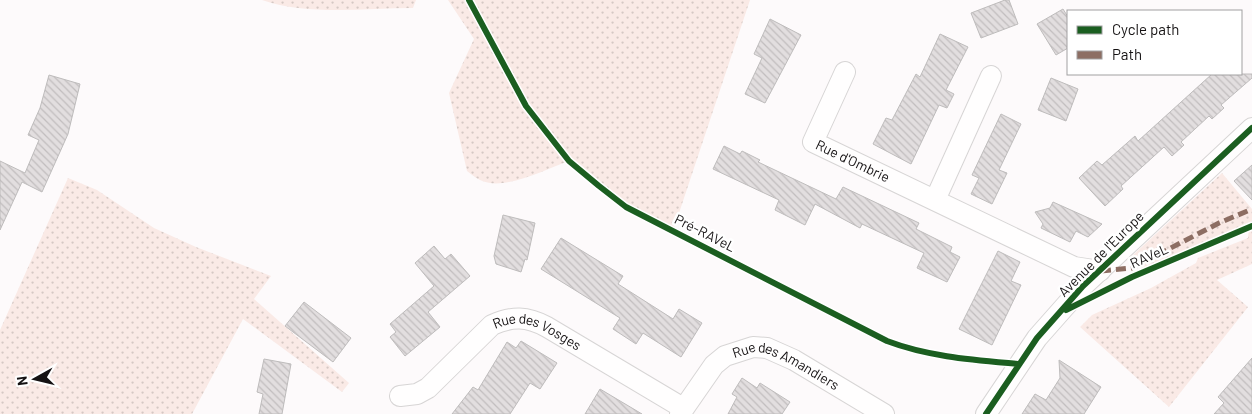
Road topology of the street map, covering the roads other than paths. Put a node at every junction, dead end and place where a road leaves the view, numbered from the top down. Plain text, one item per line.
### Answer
1 (845, 72) dead end
2 (991, 76) dead end
3 (1252, 128) edge
4 (935, 200) junction
5 (1100, 271) junction
6 (400, 396) dead end
7 (682, 411) edge
8 (884, 414) edge
9 (986, 414) edge

1 - 4 street, Rue d'Ombrie
2 - 4 street
3 - 5 street, Avenue de l'Europe
4 - 5 street, Rue d'Ombrie
5 - 9 street, Avenue de l'Europe
6 - 7 street, Rue des Vosges
7 - 8 street, Rue des Amandiers

